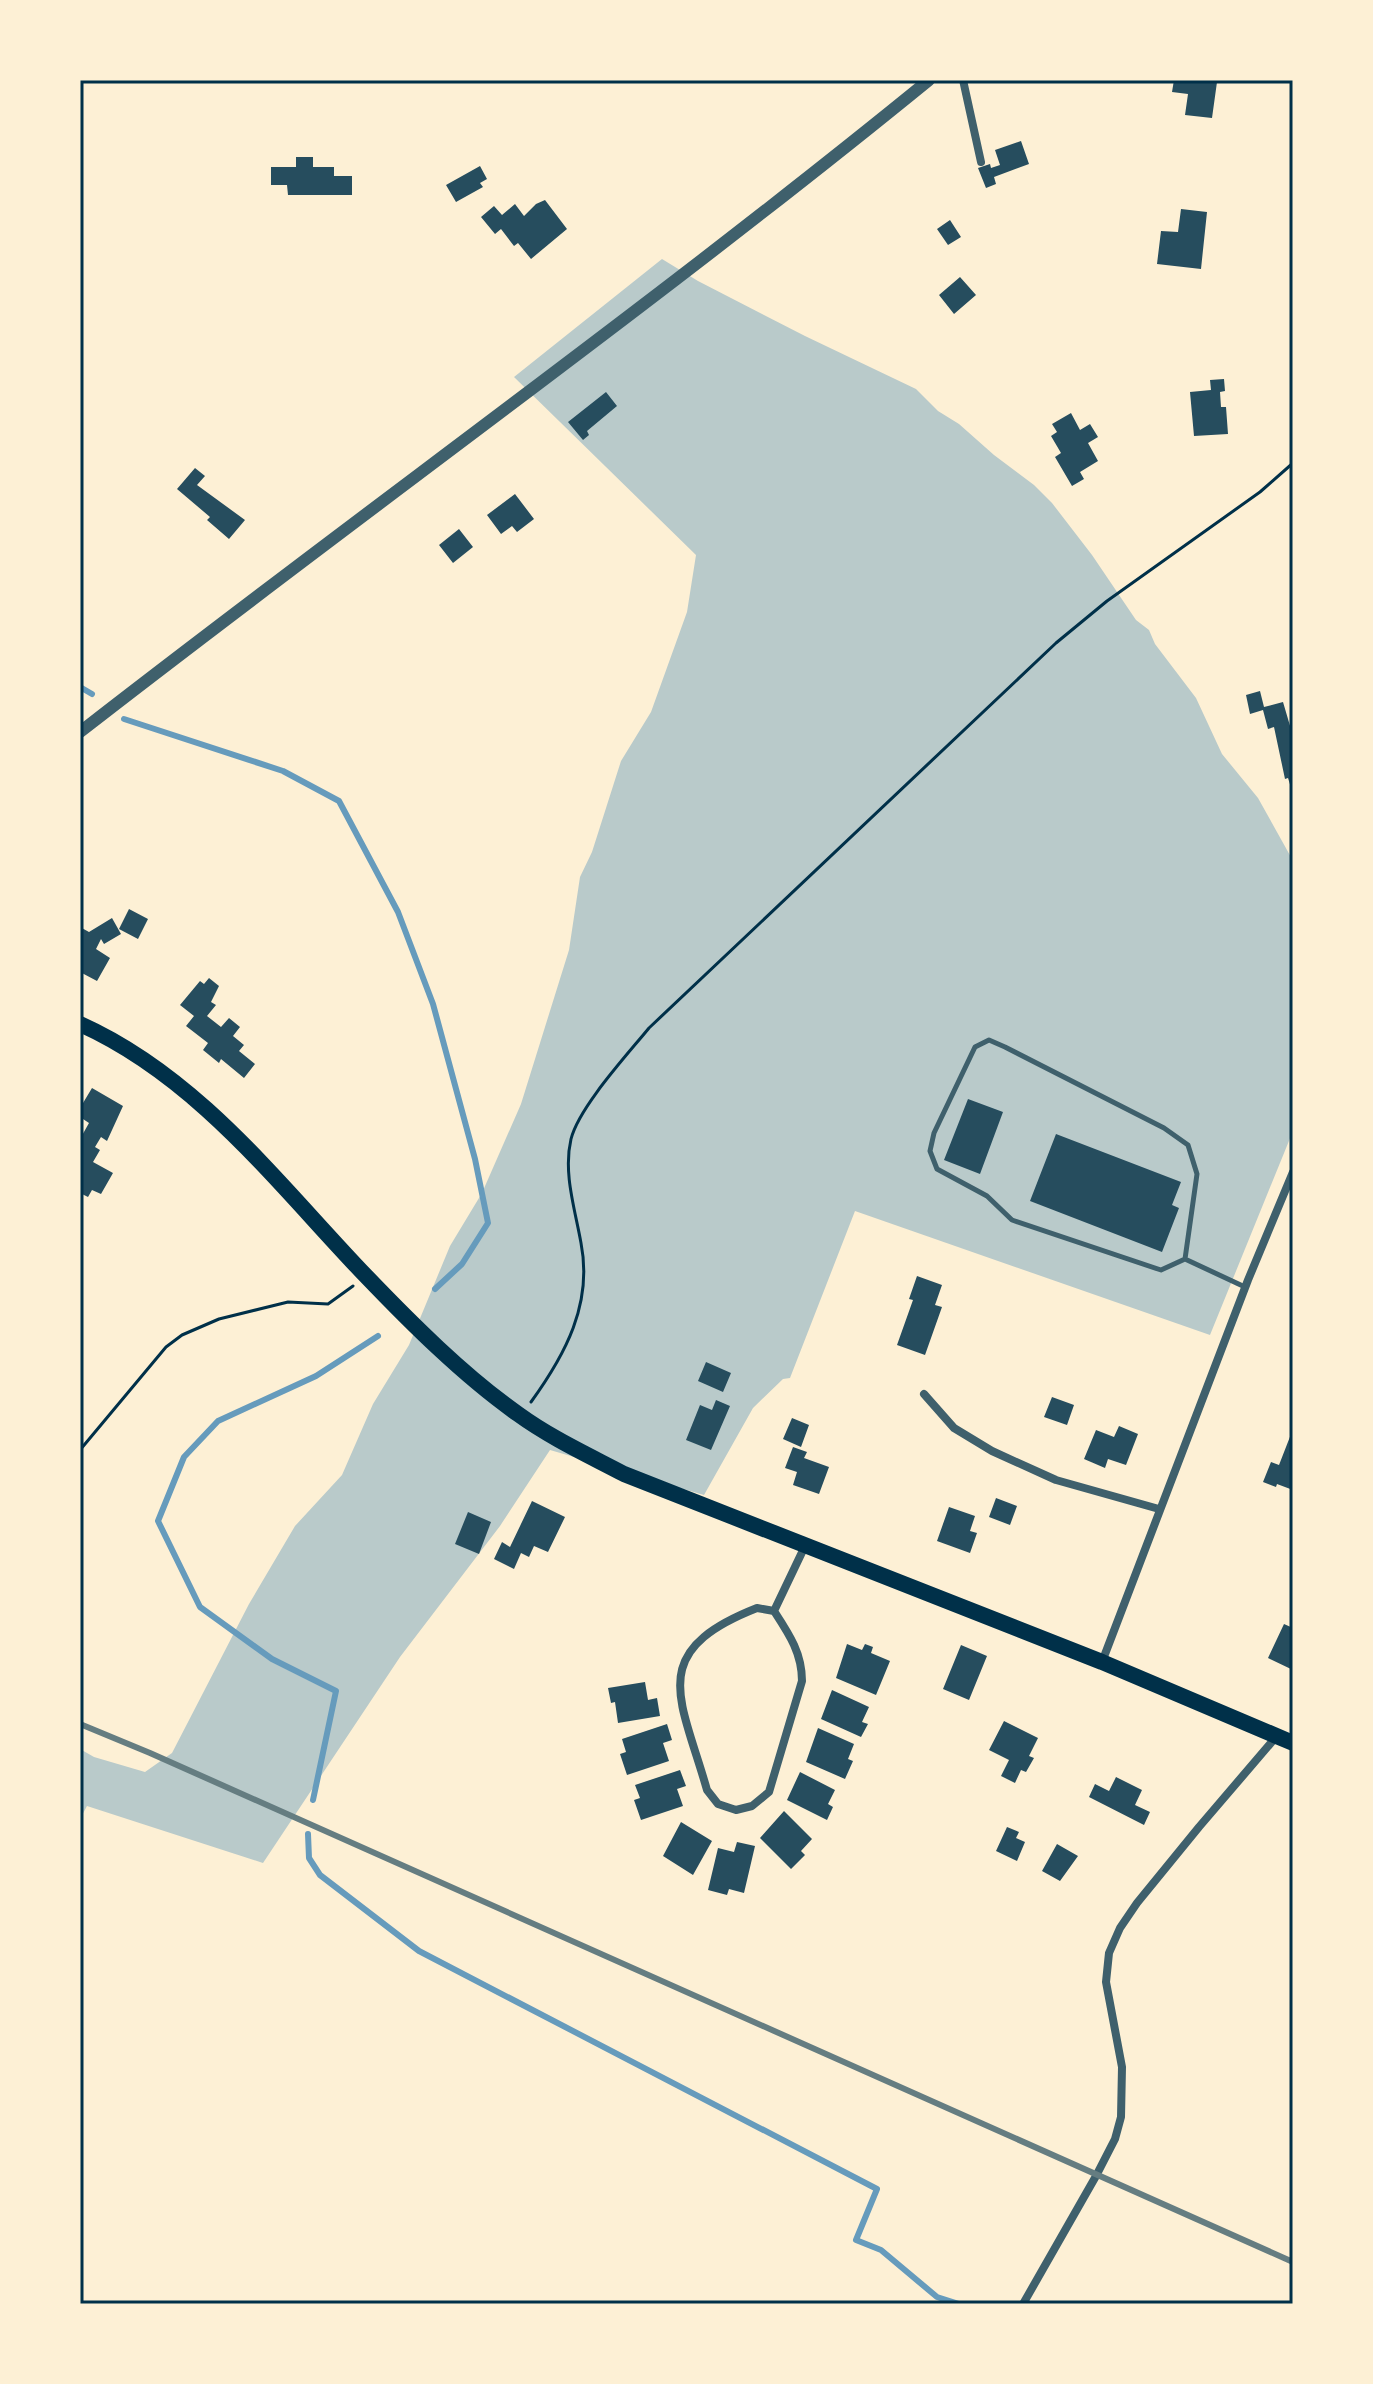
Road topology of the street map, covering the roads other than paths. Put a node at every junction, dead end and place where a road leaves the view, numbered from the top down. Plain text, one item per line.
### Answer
1 (929, 80) edge
2 (963, 80) edge
3 (981, 162) dead end
4 (80, 732) edge
5 (80, 1024) edge
6 (1293, 1172) edge
7 (1185, 1259) junction
8 (1245, 1287) junction
9 (924, 1394) dead end
10 (1159, 1509) junction
11 (805, 1546) junction
12 (774, 1611) junction
13 (1102, 1662) junction
14 (1285, 1739) edge
15 (1023, 2304) edge

1 - 4 street
2 - 3 street
5 - 11 main road
6 - 8 street
7 - 7 lane
7 - 8 lane
8 - 10 street
9 - 10 street
10 - 13 street
11 - 12 street
11 - 13 main road
12 - 12 street
13 - 14 main road
14 - 15 street

